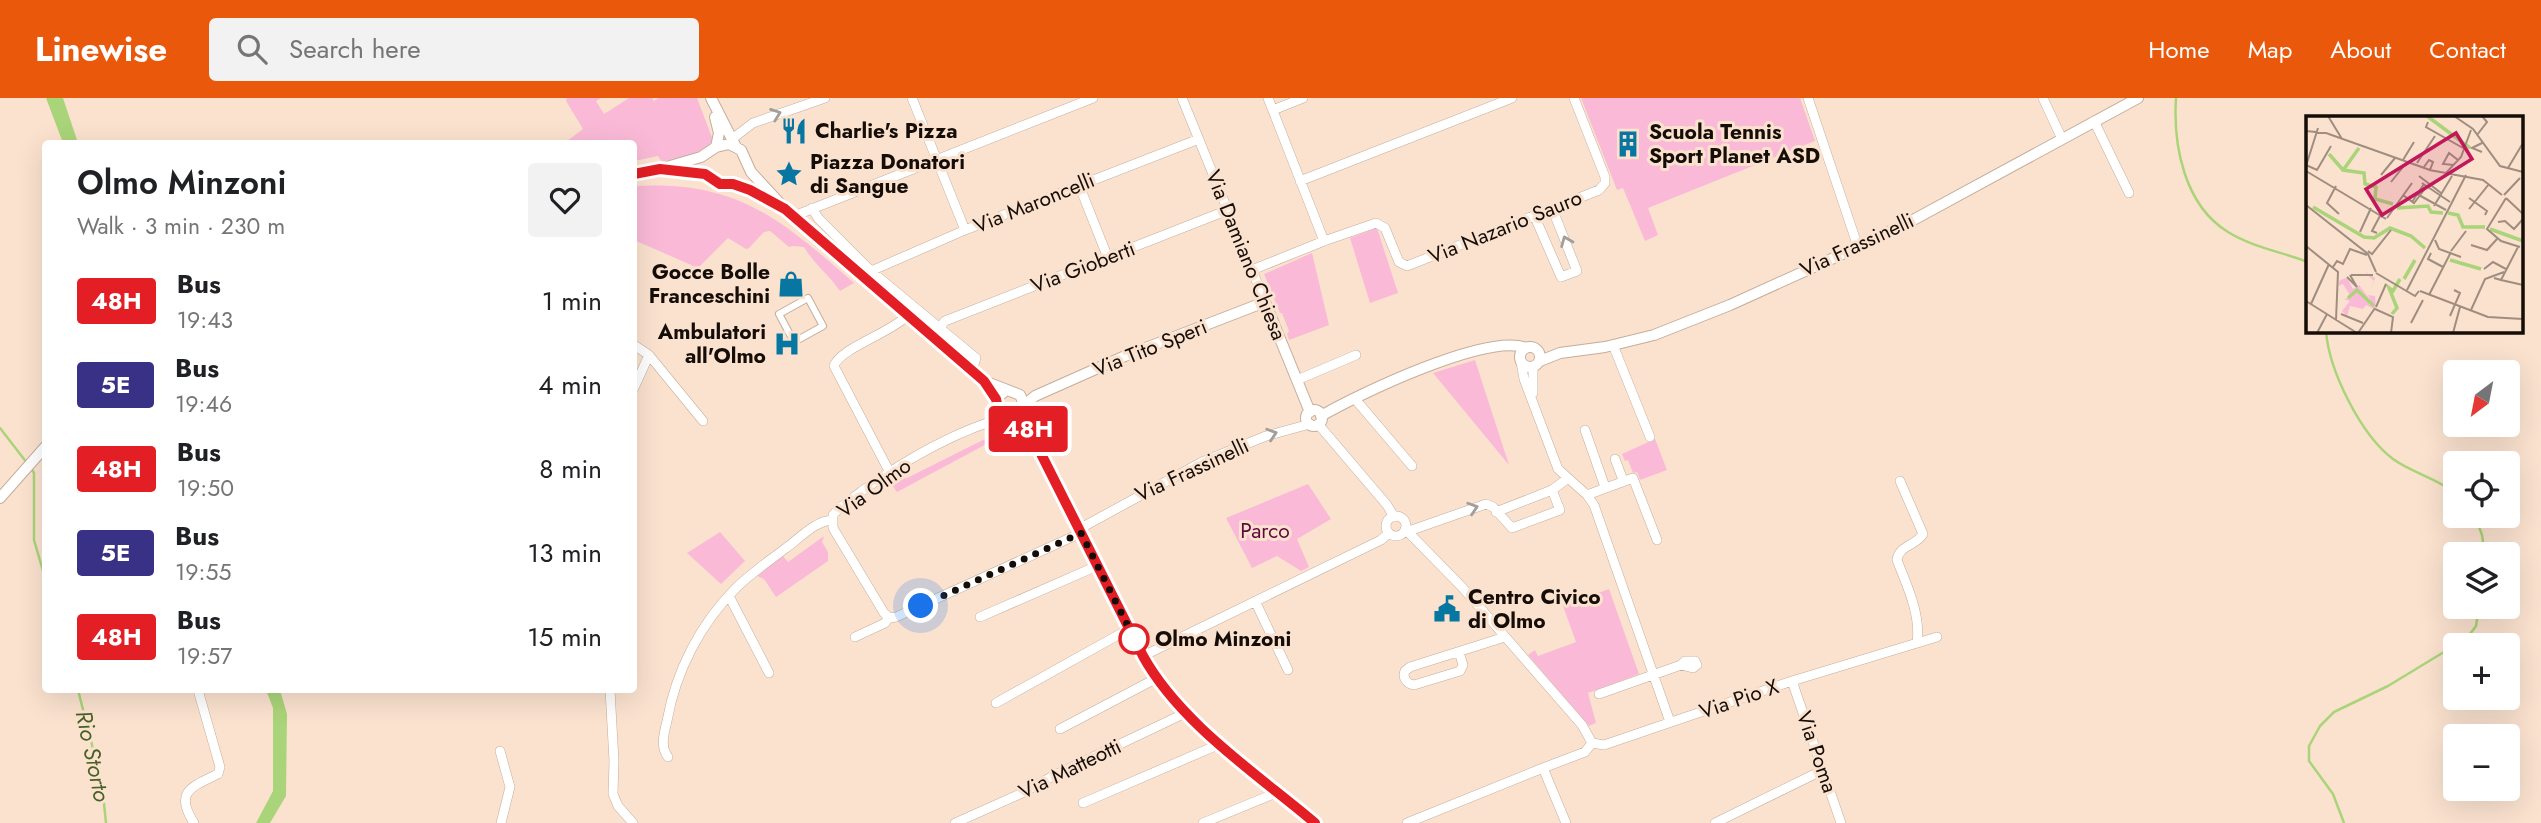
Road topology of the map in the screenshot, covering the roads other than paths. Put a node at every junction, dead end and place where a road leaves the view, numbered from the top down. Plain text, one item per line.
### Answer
1 (710, 98) edge
2 (825, 98) edge
3 (912, 98) edge
4 (1093, 98) edge
5 (1182, 98) edge
6 (1268, 98) edge
7 (1303, 98) edge
8 (1513, 98) edge
9 (1574, 98) edge
10 (1808, 98) edge
11 (2043, 98) edge
12 (2138, 98) edge
13 (1273, 110) junction
14 (2094, 121) junction
15 (1199, 139) junction
16 (2062, 139) junction
17 (734, 143) junction
18 (713, 150) junction
19 (936, 159) junction
20 (747, 166) junction
21 (660, 169) junction
22 (637, 173) edge
23 (710, 176) junction
24 (1300, 181) junction
25 (733, 184) junction
26 (1079, 185) junction
27 (2129, 193) dead end
28 (812, 208) junction
29 (1552, 208) junction
30 (1228, 210) junction
31 (789, 212) junction
32 (1534, 215) junction
33 (965, 230) junction
34 (1324, 240) junction
35 (1858, 247) junction
36 (1108, 258) junction
37 (1252, 270) junction
38 (869, 274) junction
39 (1265, 302) junction
40 (908, 315) junction
41 (940, 327) junction
42 (794, 342) joint
43 (1613, 345) junction
44 (637, 347) edge
45 (649, 355) junction
46 (1356, 355) dead end
47 (1529, 358) junction
48 (972, 370) junction
49 (1297, 380) junction
50 (637, 381) edge
51 (984, 381) junction
52 (1011, 391) junction
53 (1035, 396) junction
54 (1355, 399) junction
55 (996, 401) junction
56 (1015, 413) junction
57 (1318, 417) junction
58 (703, 421) dead end
59 (982, 424) junction
60 (1584, 430) dead end
61 (1650, 438) dead end
62 (42, 450) edge
63 (1615, 459) dead end
64 (1412, 466) dead end
65 (889, 471) junction
66 (1567, 479) junction
67 (1623, 480) junction
68 (1900, 481) dead end
69 (1605, 487) junction
70 (1552, 490) junction
71 (1587, 495) junction
72 (0, 498) edge
73 (1496, 512) junction
74 (1394, 517) junction
75 (832, 520) junction
76 (1407, 530) junction
77 (1080, 531) junction
78 (1389, 533) junction
79 (1657, 540) dead end
80 (1097, 566) junction
81 (729, 596) junction
82 (1255, 601) junction
83 (889, 617) junction
84 (980, 617) dead end
85 (1129, 629) junction
86 (855, 637) dead end
87 (1505, 637) junction
88 (1937, 637) dead end
89 (1917, 643) junction
90 (1458, 652) junction
91 (1143, 656) junction
92 (1681, 665) dead end
93 (1288, 670) dead end
94 (769, 673) dead end
95 (1653, 674) junction
96 (1157, 678) junction
97 (1792, 681) junction
98 (199, 693) edge
99 (610, 693) edge
100 (1599, 694) dead end
101 (996, 703) dead end
102 (1184, 712) junction
103 (1670, 723) junction
104 (1060, 729) dead end
105 (1217, 742) junction
106 (1592, 743) junction
107 (500, 751) dead end
108 (667, 757) dead end
109 (1545, 768) junction
110 (1823, 770) junction
111 (1276, 790) junction
112 (1083, 803) dead end
113 (194, 823) edge
114 (501, 823) edge
115 (633, 823) edge
116 (955, 823) edge
117 (1203, 823) edge
118 (1315, 823) edge
119 (1407, 823) edge
120 (1566, 823) edge
121 (1715, 823) edge
122 (1841, 823) edge

1 - 17 street
1 - 18 street
17 -> 2 street
3 - 19 street
4 - 19 street
5 - 15 street, Via Damiano Chiesa
6 - 13 street
7 - 13 street
8 - 24 street
9 - 29 street, Via Nazario Sauro
10 - 35 street
11 - 16 street
12 - 14 street, Via Frassinelli
13 - 24 street
14 - 16 street, Via Frassinelli
14 - 27 street
15 - 26 street, Via Maroncelli
15 - 30 street, Via Damiano Chiesa
16 - 35 street, Via Frassinelli
17 - 18 street
17 - 20 street
18 - 21 street
18 - 23 street
19 - 28 street
19 - 33 street
20 - 25 street
20 - 31 street
21 - 22 street
21 - 23 street
23 - 25 street
24 - 34 street
25 - 31 street
26 - 33 street, Via Maroncelli
26 - 36 street
28 - 31 street
28 - 38 street
29 - 32 street, Via Nazario Sauro
32 -> 29 street
30 - 36 street, Via Gioberti
30 - 37 street, Via Damiano Chiesa
31 - 38 street
32 - 34 street, Via Nazario Sauro
33 - 38 street, Via Maroncelli
34 - 37 street
35 - 43 street, Via Frassinelli
36 - 41 street, Via Gioberti
37 - 39 street, Via Damiano Chiesa
38 - 40 street
38 - 41 street
39 - 49 street, Via Damiano Chiesa
39 - 53 street, Via Tito Speri
40 - 48 street
40 - 65 street
41 - 48 street
42 - 42 street
43 - 47 street, Via Frassinelli
43 - 61 street
44 - 45 street
45 - 50 street
45 - 58 street
46 - 49 street
47 - 54 street, Via Frassinelli
47 - 66 street
48 - 51 street
49 - 57 street, Via Damiano Chiesa
51 - 52 street
51 - 55 street
52 - 53 street
52 - 55 street
52 - 56 street
53 - 56 street, Via Tito Speri
54 - 57 street, Via Frassinelli
54 - 64 street
55 - 56 street
55 - 59 street
56 - 59 street, Via Olmo
56 - 77 street
57 - 74 street, Via Damiano Chiesa
77 -> 57 street, Via Frassinelli
59 - 65 street, Via Olmo
60 - 69 street
62 - 72 street
63 - 67 street
65 - 75 street, Via Olmo
66 - 70 street
66 - 71 street
67 - 69 street
67 - 79 street
68 - 89 street
69 - 71 street
70 - 73 street
70 - 73 street
71 - 95 street
76 -> 73 street
74 - 76 street, Via Damiano Chiesa
74 - 78 street
75 - 81 street
75 - 83 street, Via Olmo
76 - 78 street
76 - 87 street, Via Damiano Chiesa
77 - 80 street
77 - 83 street
78 - 82 street
80 - 84 street
80 - 85 street
81 - 94 street
81 - 108 street
82 - 91 street
82 - 93 street
83 - 86 street
85 - 91 street
85 - 101 street
87 - 90 street
87 - 106 street, Via Damiano Chiesa
88 - 89 street, Via Pio X
89 - 97 street, Via Pio X
90 - 90 street
91 - 96 street
92 - 95 street
95 - 100 street
95 - 103 street
96 - 102 street
96 - 104 street
97 - 103 street, Via Pio X
97 - 110 street, Via Poma
98 - 113 street
99 - 115 street
102 - 105 street
102 - 116 street, Via Matteotti
103 - 106 street, Via Pio X
105 - 111 street
105 - 112 street
106 - 109 street, Via Pio X
107 - 114 street
109 - 119 street
109 - 120 street
110 - 121 street
110 - 122 street, Via Poma
111 - 117 street
111 - 118 street

